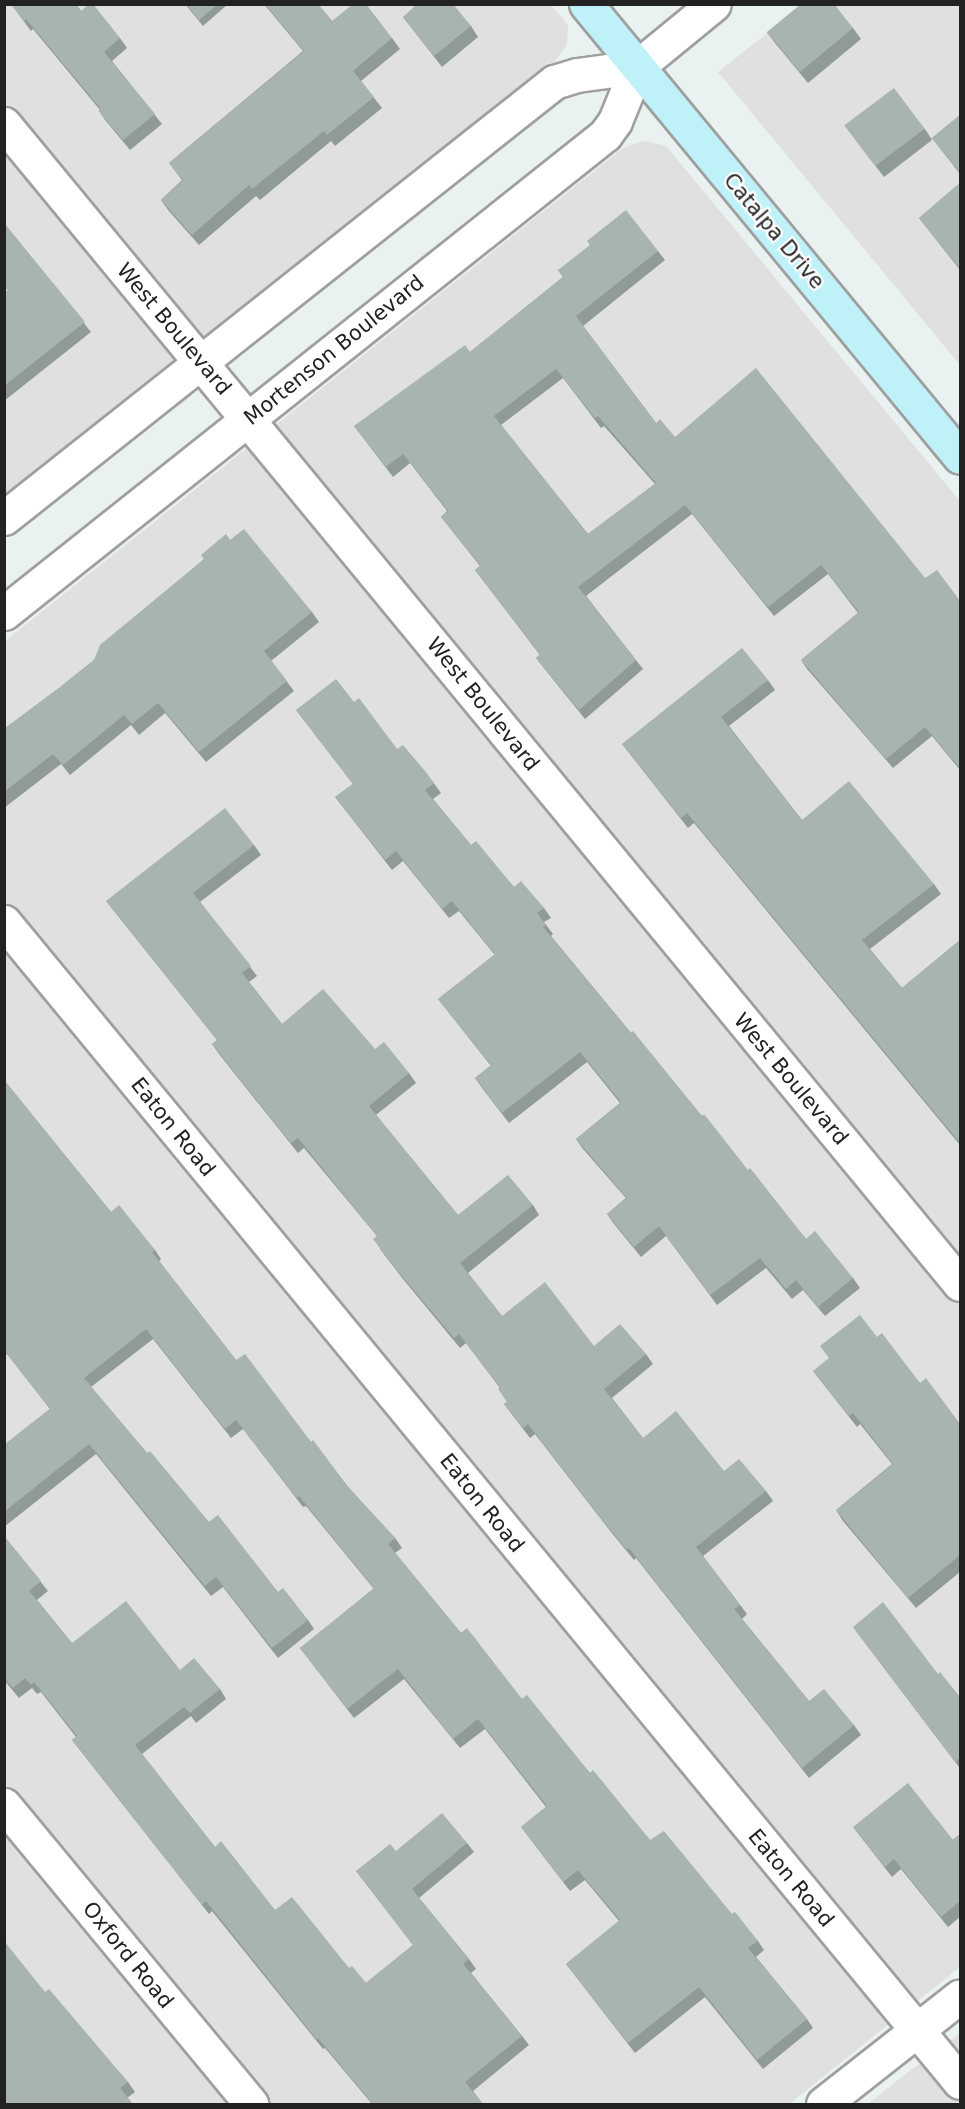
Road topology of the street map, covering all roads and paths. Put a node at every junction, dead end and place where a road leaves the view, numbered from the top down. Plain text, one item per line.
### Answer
1 (586, 4) edge
2 (714, 4) edge
3 (638, 67) junction
4 (4, 124) edge
5 (200, 360) junction
6 (248, 418) junction
7 (960, 457) edge
8 (4, 518) edge
9 (4, 613) edge
10 (4, 922) edge
11 (960, 1284) edge
12 (4, 1805) edge
13 (960, 1996) edge
14 (917, 2029) junction
15 (960, 2082) edge
16 (251, 2104) edge
17 (823, 2104) edge

1 - 3 street, Catalpa Drive
2 - 3 street, Mortenson Boulevard
3 - 5 street
3 - 6 street, Mortenson Boulevard
3 - 7 street, Catalpa Drive
4 - 5 street, West Boulevard
5 - 6 street, West Boulevard
5 - 8 street
6 - 9 street, Mortenson Boulevard
6 - 11 street, West Boulevard
10 - 14 street, Eaton Road
12 - 16 street, Oxford Road
13 - 14 street
14 - 15 street, Eaton Road
14 - 17 street

